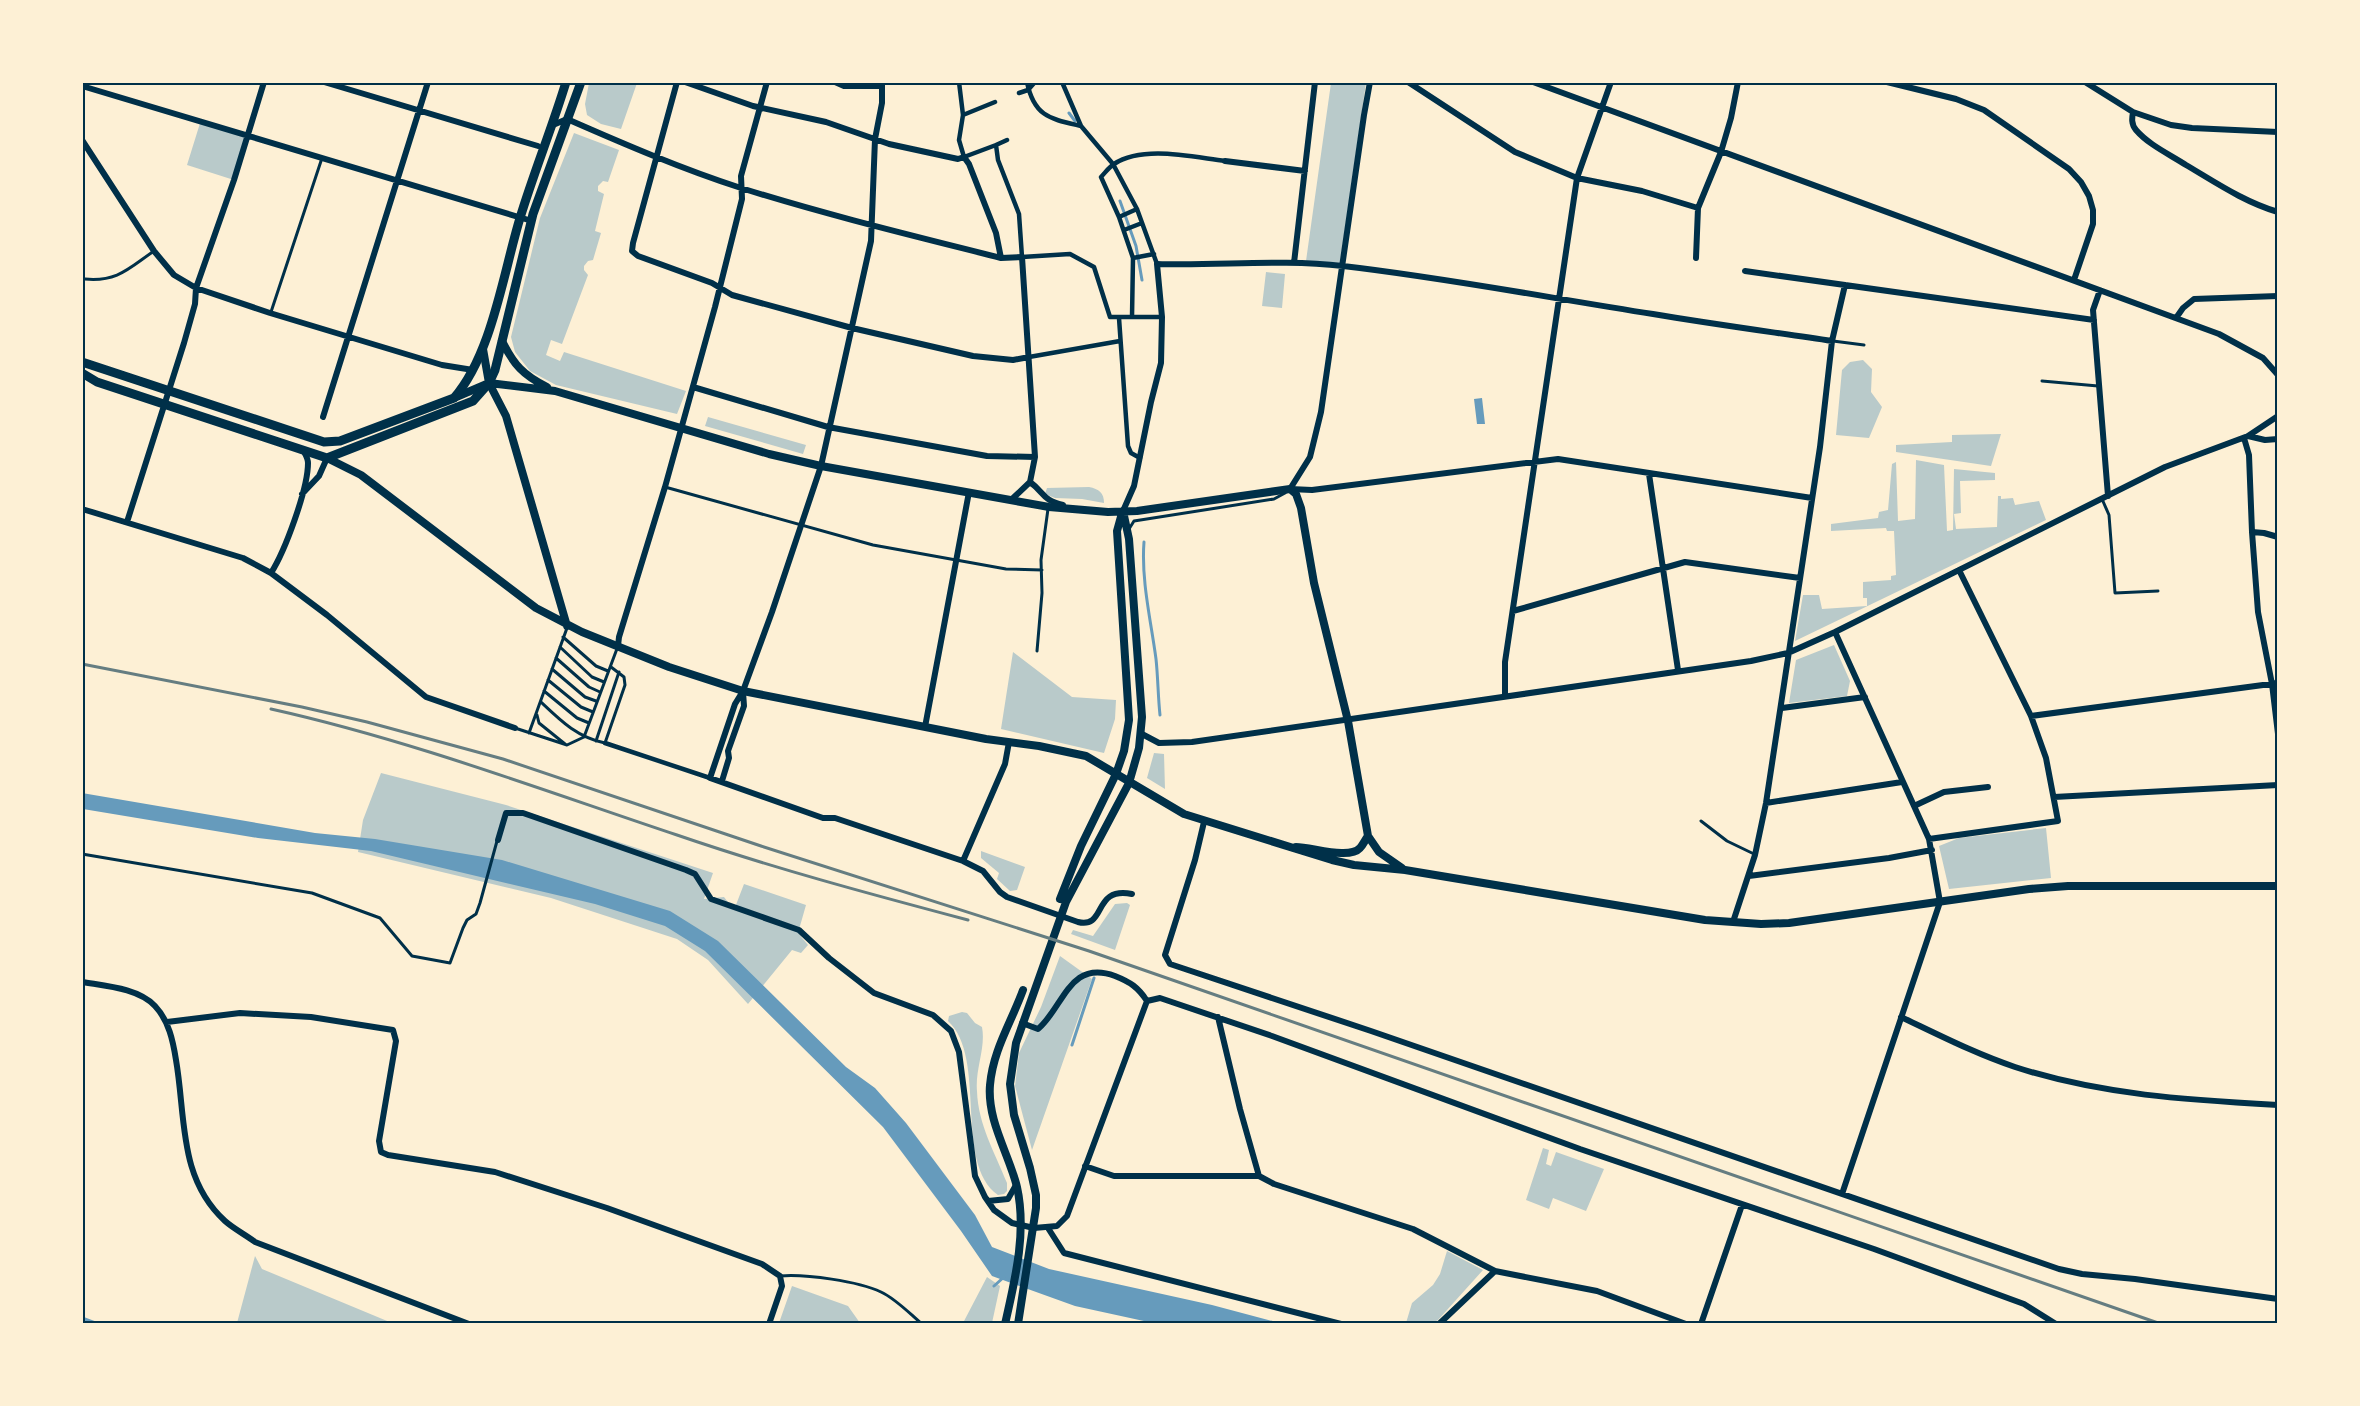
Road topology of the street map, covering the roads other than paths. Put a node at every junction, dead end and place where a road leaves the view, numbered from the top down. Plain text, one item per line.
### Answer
1 (264, 82) edge
2 (324, 82) edge
3 (428, 82) edge
4 (566, 82) edge
5 (581, 82) edge
6 (677, 82) edge
7 (685, 82) edge
8 (766, 82) edge
9 (836, 82) edge
10 (960, 82) edge
11 (1027, 82) edge
12 (1035, 82) edge
13 (1062, 82) edge
14 (1315, 82) edge
15 (1370, 82) edge
16 (1408, 82) edge
17 (1533, 82) edge
18 (1611, 82) edge
19 (1738, 82) edge
20 (1887, 82) edge
21 (2085, 82) edge
22 (882, 84) edge
23 (82, 86) edge
24 (1028, 90) junction
25 (1019, 93) dead end
26 (995, 102) dead end
27 (759, 108) junction
28 (1602, 109) junction
29 (420, 112) junction
30 (2133, 112) junction
31 (963, 115) junction
32 (567, 119) junction
33 (553, 125) junction
34 (1081, 126) junction
35 (2277, 132) edge
36 (248, 135) junction
37 (874, 139) junction
38 (82, 140) edge
39 (1007, 140) dead end
40 (996, 145) junction
41 (538, 146) dead end
42 (1721, 152) junction
43 (657, 156) junction
44 (323, 157) junction
45 (964, 157) junction
46 (1225, 160) joint
47 (1113, 164) junction
48 (1305, 171) junction
49 (1577, 178) junction
50 (399, 180) junction
51 (740, 188) junction
52 (1698, 208) junction
53 (1137, 209) junction
54 (2277, 212) edge
55 (1123, 215) junction
56 (520, 217) junction
57 (532, 221) junction
58 (1142, 223) junction
59 (872, 226) junction
60 (1128, 228) junction
61 (154, 250) junction
62 (1154, 254) junction
63 (1022, 257) junction
64 (1136, 257) junction
65 (1001, 258) junction
66 (1696, 258) dead end
67 (1294, 263) junction
68 (1157, 264) junction
69 (1342, 266) junction
70 (1745, 271) dead end
71 (85, 279) dead end
72 (2074, 280) junction
73 (1845, 285) junction
74 (196, 288) junction
75 (720, 288) junction
76 (2100, 290) junction
77 (2277, 296) edge
78 (1561, 297) junction
79 (270, 313) junction
80 (1162, 317) junction
81 (1119, 318) junction
82 (1132, 318) junction
83 (2176, 318) junction
84 (2094, 320) junction
85 (852, 328) junction
86 (348, 337) junction
87 (502, 341) junction
88 (1120, 341) junction
89 (1832, 341) junction
90 (1864, 345) dead end
91 (483, 349) junction
92 (1029, 357) junction
93 (82, 362) edge
94 (473, 369) junction
95 (82, 373) edge
96 (2277, 375) edge
97 (2042, 381) dead end
98 (489, 383) junction
99 (2098, 386) junction
100 (693, 387) junction
101 (170, 390) junction
102 (555, 391) junction
103 (454, 398) junction
104 (165, 404) junction
105 (2277, 416) edge
106 (323, 417) dead end
107 (828, 427) junction
108 (682, 428) junction
109 (2246, 437) junction
110 (2277, 440) edge
111 (303, 449) junction
112 (1035, 457) junction
113 (327, 458) junction
114 (1141, 458) junction
115 (1534, 460) junction
116 (821, 466) junction
117 (1650, 474) junction
118 (1030, 482) junction
119 (665, 488) junction
120 (1290, 489) junction
121 (969, 492) junction
122 (302, 495) junction
123 (2105, 497) junction
124 (1812, 498) junction
125 (1011, 500) junction
126 (1049, 507) junction
127 (82, 508) edge
128 (1080, 510) junction
129 (1123, 511) junction
130 (127, 522) junction
131 (801, 525) junction
132 (1128, 530) junction
133 (2252, 532) junction
134 (2277, 537) edge
135 (955, 559) junction
136 (1662, 568) junction
137 (1042, 570) junction
138 (1959, 570) junction
139 (271, 573) junction
140 (1800, 578) junction
141 (2158, 591) dead end
142 (1513, 611) junction
143 (567, 626) junction
144 (1835, 632) junction
145 (563, 637) junction
146 (618, 646) junction
147 (560, 647) junction
148 (1037, 651) dead end
149 (1788, 653) junction
150 (556, 658) junction
151 (552, 669) junction
152 (609, 669) junction
153 (1678, 670) junction
154 (619, 672) junction
155 (548, 680) junction
156 (604, 682) junction
157 (2275, 684) edge
158 (743, 691) junction
159 (544, 692) junction
160 (600, 692) junction
161 (1505, 696) junction
162 (1865, 697) junction
163 (540, 702) junction
164 (597, 702) junction
165 (1782, 708) junction
166 (593, 712) junction
167 (536, 715) junction
168 (2031, 716) junction
169 (1348, 721) junction
170 (589, 723) junction
171 (925, 727) junction
172 (515, 728) joint
173 (529, 733) junction
174 (1142, 734) junction
175 (2277, 734) edge
176 (584, 737) junction
177 (596, 741) junction
178 (1009, 742) junction
179 (605, 743) junction
180 (567, 745) junction
181 (1116, 774) junction
182 (710, 777) junction
183 (722, 781) junction
184 (1902, 782) junction
185 (1129, 783) junction
186 (2277, 784) edge
187 (1988, 787) dead end
188 (2054, 797) junction
189 (1767, 803) junction
190 (1914, 806) junction
191 (1701, 821) dead end
192 (1204, 822) junction
193 (1368, 836) junction
194 (1929, 839) junction
195 (498, 840) joint
196 (1290, 848) junction
197 (1932, 850) junction
198 (82, 854) edge
199 (1755, 855) junction
200 (963, 861) junction
201 (1405, 870) junction
202 (1749, 876) junction
203 (2277, 886) edge
204 (1132, 894) dead end
205 (1063, 900) junction
206 (1940, 902) junction
207 (1172, 907) dead end
208 (1180, 910) junction
209 (1733, 922) junction
210 (82, 982) edge
211 (1023, 990) dead end
212 (1147, 1001) junction
213 (1218, 1017) junction
214 (1901, 1017) junction
215 (167, 1022) junction
216 (1022, 1023) junction
217 (2277, 1105) edge
218 (1085, 1166) junction
219 (1259, 1176) junction
220 (1016, 1185) junction
221 (1842, 1194) junction
222 (988, 1201) junction
223 (1742, 1205) junction
224 (1021, 1227) junction
225 (1034, 1228) junction
226 (1048, 1228) junction
227 (1495, 1271) junction
228 (780, 1276) junction
229 (2277, 1299) edge
230 (1666, 1320) edge
231 (469, 1323) edge
232 (769, 1323) edge
233 (922, 1323) edge
234 (1005, 1323) edge
235 (1018, 1323) edge
236 (1341, 1323) edge
237 (1439, 1323) edge
238 (1686, 1323) edge
239 (1701, 1323) edge
240 (2056, 1323) edge

1 - 36 street
2 - 29 street
3 - 29 street
4 - 33 main road
5 - 32 main road
6 - 43 street
7 - 27 street
8 - 27 street
9 - 22 street
10 - 31 street
11 - 24 street
12 - 24 street
13 - 34 street
14 - 48 street
15 - 69 street
16 - 49 street
17 - 28 street
18 - 28 street
19 - 42 street
20 - 72 street
21 - 30 street
22 - 37 street
23 - 36 street
24 - 25 street
24 - 34 street
26 - 31 street
27 - 37 street
27 - 51 street
28 - 42 street
28 - 49 street
29 - 41 street
29 - 50 street
30 - 35 street
30 - 54 street
31 - 45 street
32 - 33 street
32 - 43 street
32 - 57 main road
33 - 56 main road
34 - 47 street
36 - 44 street
36 - 74 street
37 - 45 street
37 - 59 street
38 - 61 street
39 - 40 street
40 - 45 street
40 - 63 street
42 - 52 street
42 - 72 street
43 - 51 street
43 - 75 street
44 - 50 street
44 - 79 lane
45 - 65 street
46 - 47 street
46 - 48 street
47 - 53 street
47 - 55 street
48 - 67 street
49 - 52 street
49 - 78 street
50 - 56 street
50 - 86 street
51 - 59 street
51 - 75 street
52 - 66 street
53 - 55 street
53 - 58 street
55 - 60 street
56 - 57 street
56 - 91 main road
57 - 87 main road
58 - 60 street
58 - 62 street
59 - 65 street
59 - 85 street
60 - 64 street
61 - 71 lane
61 - 74 street
62 - 64 street
62 - 68 street
63 - 65 street
63 - 81 street
63 - 92 street
64 - 82 street
67 - 68 street
67 - 69 street
68 - 80 street
69 - 78 street
69 - 120 street
70 - 73 street
72 - 76 street
73 - 84 street
73 - 89 street
74 - 79 street
74 - 101 street
75 - 85 street
75 - 100 street
76 - 83 street
76 - 84 street
77 - 83 street
78 - 89 street
78 - 115 street
79 - 86 street
80 - 82 street
80 - 114 street
81 - 82 street
81 - 88 street
83 - 96 street
84 - 99 street
85 - 92 street
85 - 107 street
86 - 94 street
86 - 106 street
87 - 98 main road
87 - 102 main road
88 - 92 street
88 - 114 street
89 - 90 lane
89 - 124 street
91 - 94 main road
91 - 98 main road
92 - 112 street
93 - 101 main road
94 - 103 main road
95 - 104 main road
97 - 99 lane
98 - 102 main road
98 - 103 main road
98 - 113 main road
98 - 143 main road
99 - 123 street
100 - 107 street
100 - 108 street
101 - 103 main road
101 - 104 street
102 - 108 main road
104 - 111 main road
104 - 130 street
105 - 109 street
107 - 112 street
107 - 116 street
108 - 116 main road
108 - 119 street
109 - 110 street
109 - 123 street
109 - 133 street
111 - 113 main road
111 - 122 street
112 - 118 street
113 - 122 street
113 - 143 main road
114 - 129 street
115 - 117 street
115 - 120 street
115 - 142 street
116 - 121 main road
116 - 131 street
117 - 124 street
117 - 136 street
118 - 125 street
118 - 128 street
119 - 131 lane
119 - 146 street
120 - 129 main road
120 - 132 lane
120 - 169 main road
121 - 125 main road
121 - 135 street
122 - 139 street
123 - 138 street
123 - 141 lane
124 - 140 street
125 - 126 main road
126 - 128 main road
126 - 137 lane
127 - 130 street
128 - 129 main road
129 - 132 main road
129 - 181 main road
130 - 139 street
131 - 135 lane
131 - 158 street
132 - 174 main road
133 - 134 street
133 - 157 street
135 - 137 lane
135 - 171 street
136 - 140 street
136 - 142 street
136 - 153 street
137 - 148 lane
138 - 144 street
138 - 168 street
139 - 172 street
140 - 149 street
142 - 161 street
143 - 145 lane
143 - 146 main road
144 - 149 street
144 - 162 street
145 - 147 lane
145 - 152 lane
146 - 152 lane
146 - 158 main road
147 - 150 lane
147 - 156 lane
149 - 153 street
149 - 165 street
150 - 151 lane
150 - 160 lane
151 - 155 lane
151 - 164 lane
152 - 154 lane
152 - 156 lane
153 - 161 street
154 - 177 lane
154 - 179 lane
155 - 159 lane
155 - 166 lane
156 - 160 lane
157 - 168 street
157 - 175 street
158 - 171 main road
158 - 182 street
158 - 183 street
159 - 163 lane
159 - 170 lane
160 - 164 lane
161 - 169 street
162 - 165 street
162 - 184 street
163 - 167 lane
163 - 176 lane
164 - 166 lane
165 - 189 street
166 - 170 lane
167 - 173 lane
167 - 180 lane
168 - 188 street
169 - 174 street
169 - 193 main road
170 - 176 lane
171 - 178 main road
172 - 173 lane
173 - 180 lane
174 - 185 main road
176 - 177 lane
176 - 180 lane
177 - 179 lane
178 - 181 main road
178 - 200 street
179 - 182 street
181 - 185 main road
181 - 205 street
182 - 183 street
183 - 200 street
184 - 189 street
184 - 190 street
185 - 192 main road
185 - 205 street
186 - 188 street
187 - 190 street
188 - 194 street
189 - 199 street
190 - 194 street
191 - 199 lane
192 - 196 main road
192 - 208 street
193 - 196 main road
193 - 201 main road
194 - 197 street
195 - 198 lane
195 - 222 street
196 - 201 main road
197 - 202 street
197 - 206 street
199 - 202 street
200 - 204 street
201 - 209 main road
202 - 209 street
203 - 206 main road
205 - 216 street
206 - 209 main road
206 - 214 street
207 - 208 street
208 - 221 street
210 - 215 street
211 - 220 street
212 - 213 street
212 - 216 street
212 - 218 street
213 - 219 street
213 - 223 street
214 - 217 street
214 - 221 street
215 - 228 street
215 - 231 street
216 - 225 street
218 - 219 street
218 - 226 street
219 - 227 street
220 - 222 street
220 - 224 street
221 - 229 street
222 - 224 street
223 - 239 street
223 - 240 street
224 - 225 street
224 - 234 street
225 - 226 street
225 - 235 street
226 - 236 street
227 - 230 street
227 - 237 street
228 - 232 street
228 - 233 lane
230 - 238 street

